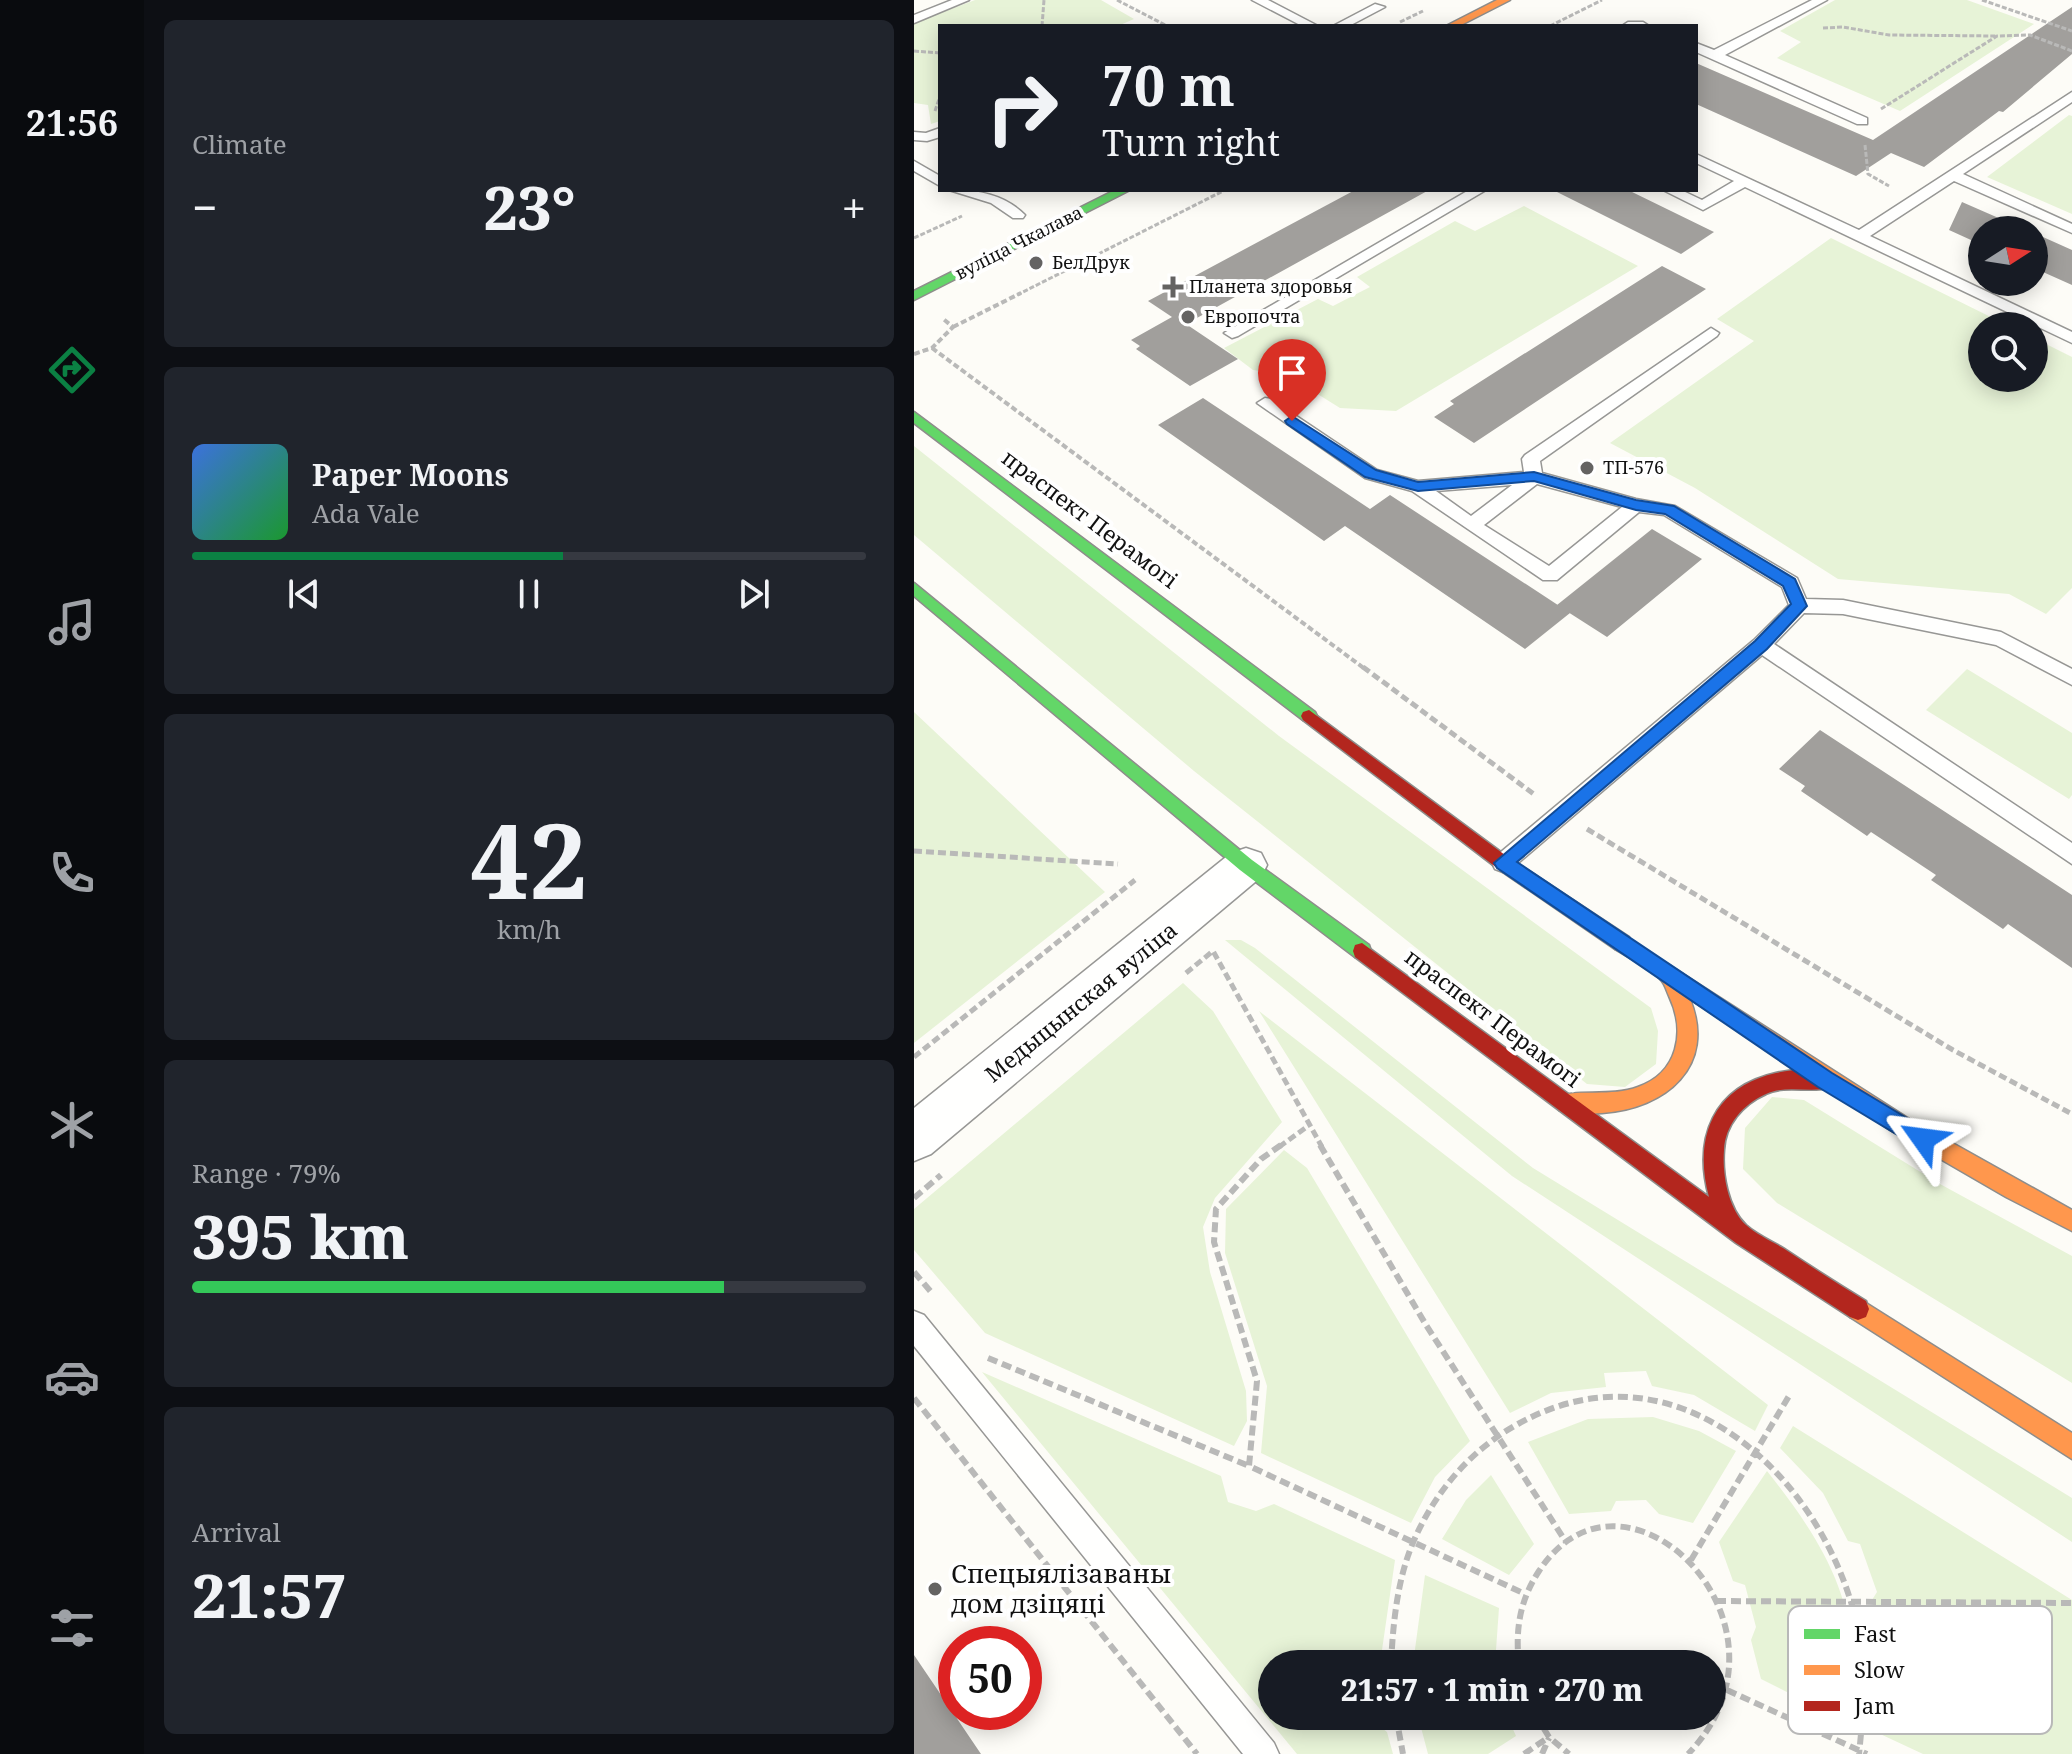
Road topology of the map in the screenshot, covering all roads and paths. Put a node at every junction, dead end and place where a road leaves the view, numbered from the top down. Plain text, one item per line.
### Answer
1 (963, 0) edge
2 (1044, 0) edge
3 (1117, 0) edge
4 (1258, 0) edge
5 (1475, 0) edge
6 (1505, 0) edge
7 (1602, 0) edge
8 (1821, 0) edge
9 (1982, 0) edge
10 (1379, 7) dead end
11 (914, 19) edge
12 (1443, 23) edge
13 (1042, 24) edge
14 (1163, 24) edge
15 (1308, 24) edge
16 (1343, 24) edge
17 (1554, 24) edge
18 (1766, 29) junction
19 (2072, 31) edge
20 (1997, 36) junction
21 (1698, 48) edge
22 (914, 51) edge
23 (2072, 51) edge
24 (938, 53) edge
25 (1715, 55) junction
26 (2072, 96) edge
27 (1862, 121) junction
28 (938, 133) edge
29 (914, 136) edge
30 (1698, 159) edge
31 (914, 165) edge
32 (1953, 175) junction
33 (938, 181) edge
34 (1744, 181) junction
35 (964, 192) edge
36 (1120, 192) edge
37 (1221, 192) edge
38 (1476, 192) edge
39 (1674, 192) edge
40 (1914, 200) junction
41 (1025, 212) joint
42 (993, 227) dead end
43 (2072, 229) edge
44 (1860, 236) junction
45 (914, 296) edge
46 (936, 314) dead end
47 (953, 327) junction
48 (1232, 333) dead end
49 (1711, 333) dead end
50 (2072, 338) edge
51 (932, 348) junction
52 (914, 354) edge
53 (1265, 403) dead end
54 (914, 416) edge
55 (1534, 477) junction
56 (1418, 487) junction
57 (1636, 505) junction
58 (1471, 525) junction
59 (914, 588) edge
60 (1799, 606) junction
61 (1761, 645) junction
62 (2072, 678) edge
63 (1562, 814) junction
64 (914, 851) edge
65 (2072, 855) edge
66 (1503, 863) junction
67 (1118, 864) dead end
68 (1246, 865) junction
69 (1135, 880) dead end
70 (1213, 951) dead end
71 (1668, 974) junction
72 (914, 1057) edge
73 (1825, 1080) junction
74 (1566, 1103) junction
75 (2072, 1114) edge
76 (1308, 1126) junction
77 (914, 1138) edge
78 (2072, 1221) edge
79 (1744, 1236) junction
80 (914, 1272) edge
81 (933, 1296) dead end
82 (914, 1325) edge
83 (982, 1355) dead end
84 (1789, 1396) dead end
85 (914, 1398) edge
86 (1494, 1437) junction
87 (2072, 1447) edge
88 (1755, 1449) junction
89 (1249, 1466) junction
90 (1566, 1542) junction
91 (1412, 1544) junction
92 (1691, 1560) junction
93 (1523, 1593) junction
94 (1716, 1601) junction
95 (1852, 1601) junction
96 (2072, 1603) edge
97 (1853, 1606) edge
98 (1392, 1650) edge
99 (1517, 1650) edge
100 (1727, 1690) junction
101 (1788, 1718) edge
102 (1399, 1730) edge
103 (1545, 1730) edge
104 (1821, 1734) edge
105 (1549, 1737) junction
106 (1862, 1753) edge
107 (1197, 1754) edge
108 (1263, 1754) edge
109 (1403, 1754) edge
110 (1524, 1754) edge
111 (1542, 1754) edge
112 (1569, 1754) edge
113 (1688, 1754) edge

1 - 11 lane
2 - 13 path
3 - 14 path
4 - 15 lane
5 - 12 main road
6 - 12 main road
7 - 17 path
8 - 18 lane
9 - 19 path
10 - 16 lane
18 - 20 path
18 - 25 lane
20 - 23 path
20 - 27 path
21 - 25 lane
22 - 24 path
25 - 27 lane
26 - 32 lane
27 - 40 path
28 - 29 lane
30 - 34 lane
31 - 33 lane
32 - 40 lane
32 - 43 lane
34 - 39 lane
34 - 44 lane
35 - 41 lane
36 - 45 main road, вуліца Чкалава
37 - 47 path
38 - 48 lane
40 - 44 lane
41 - 42 main road, вуліца Чкалава
44 - 50 lane
46 - 47 path
47 - 51 path
49 - 55 lane
51 - 52 path
51 - 63 path
53 - 56 lane
54 - 66 main road, праспект Перамогі
55 - 56 lane
55 - 57 lane
55 - 58 lane
56 - 58 lane
57 - 58 lane
57 - 60 lane
59 - 68 main road, праспект Перамогі
60 - 61 lane
60 - 62 lane
61 - 63 lane
61 - 65 lane
63 - 66 lane
63 - 75 path
64 - 67 path
66 - 71 main road, праспект Перамогі
68 - 74 main road, праспект Перамогі
68 - 77 street, Медыцынская вуліца
69 - 72 path
70 - 76 path
71 - 73 main road, праспект Перамогі
71 - 74 main road
73 - 78 main road, праспект Перамогі
73 - 79 main road
74 - 79 main road, праспект Перамогі
76 - 86 path
76 - 89 path
79 - 87 main road, праспект Перамогі
80 - 81 path
82 - 108 lane
83 - 89 path
84 - 88 path
85 - 107 path
86 - 88 path
86 - 90 path
86 - 91 path
88 - 92 path
88 - 95 path
89 - 91 path
90 - 92 path
90 - 93 path
91 - 93 path
91 - 98 path
92 - 94 path
93 - 99 path
94 - 95 path
94 - 100 path
95 - 96 path
95 - 97 path
100 - 101 path
100 - 113 path
102 - 109 path
103 - 105 path
104 - 106 path
105 - 110 path
105 - 111 path
105 - 112 path

